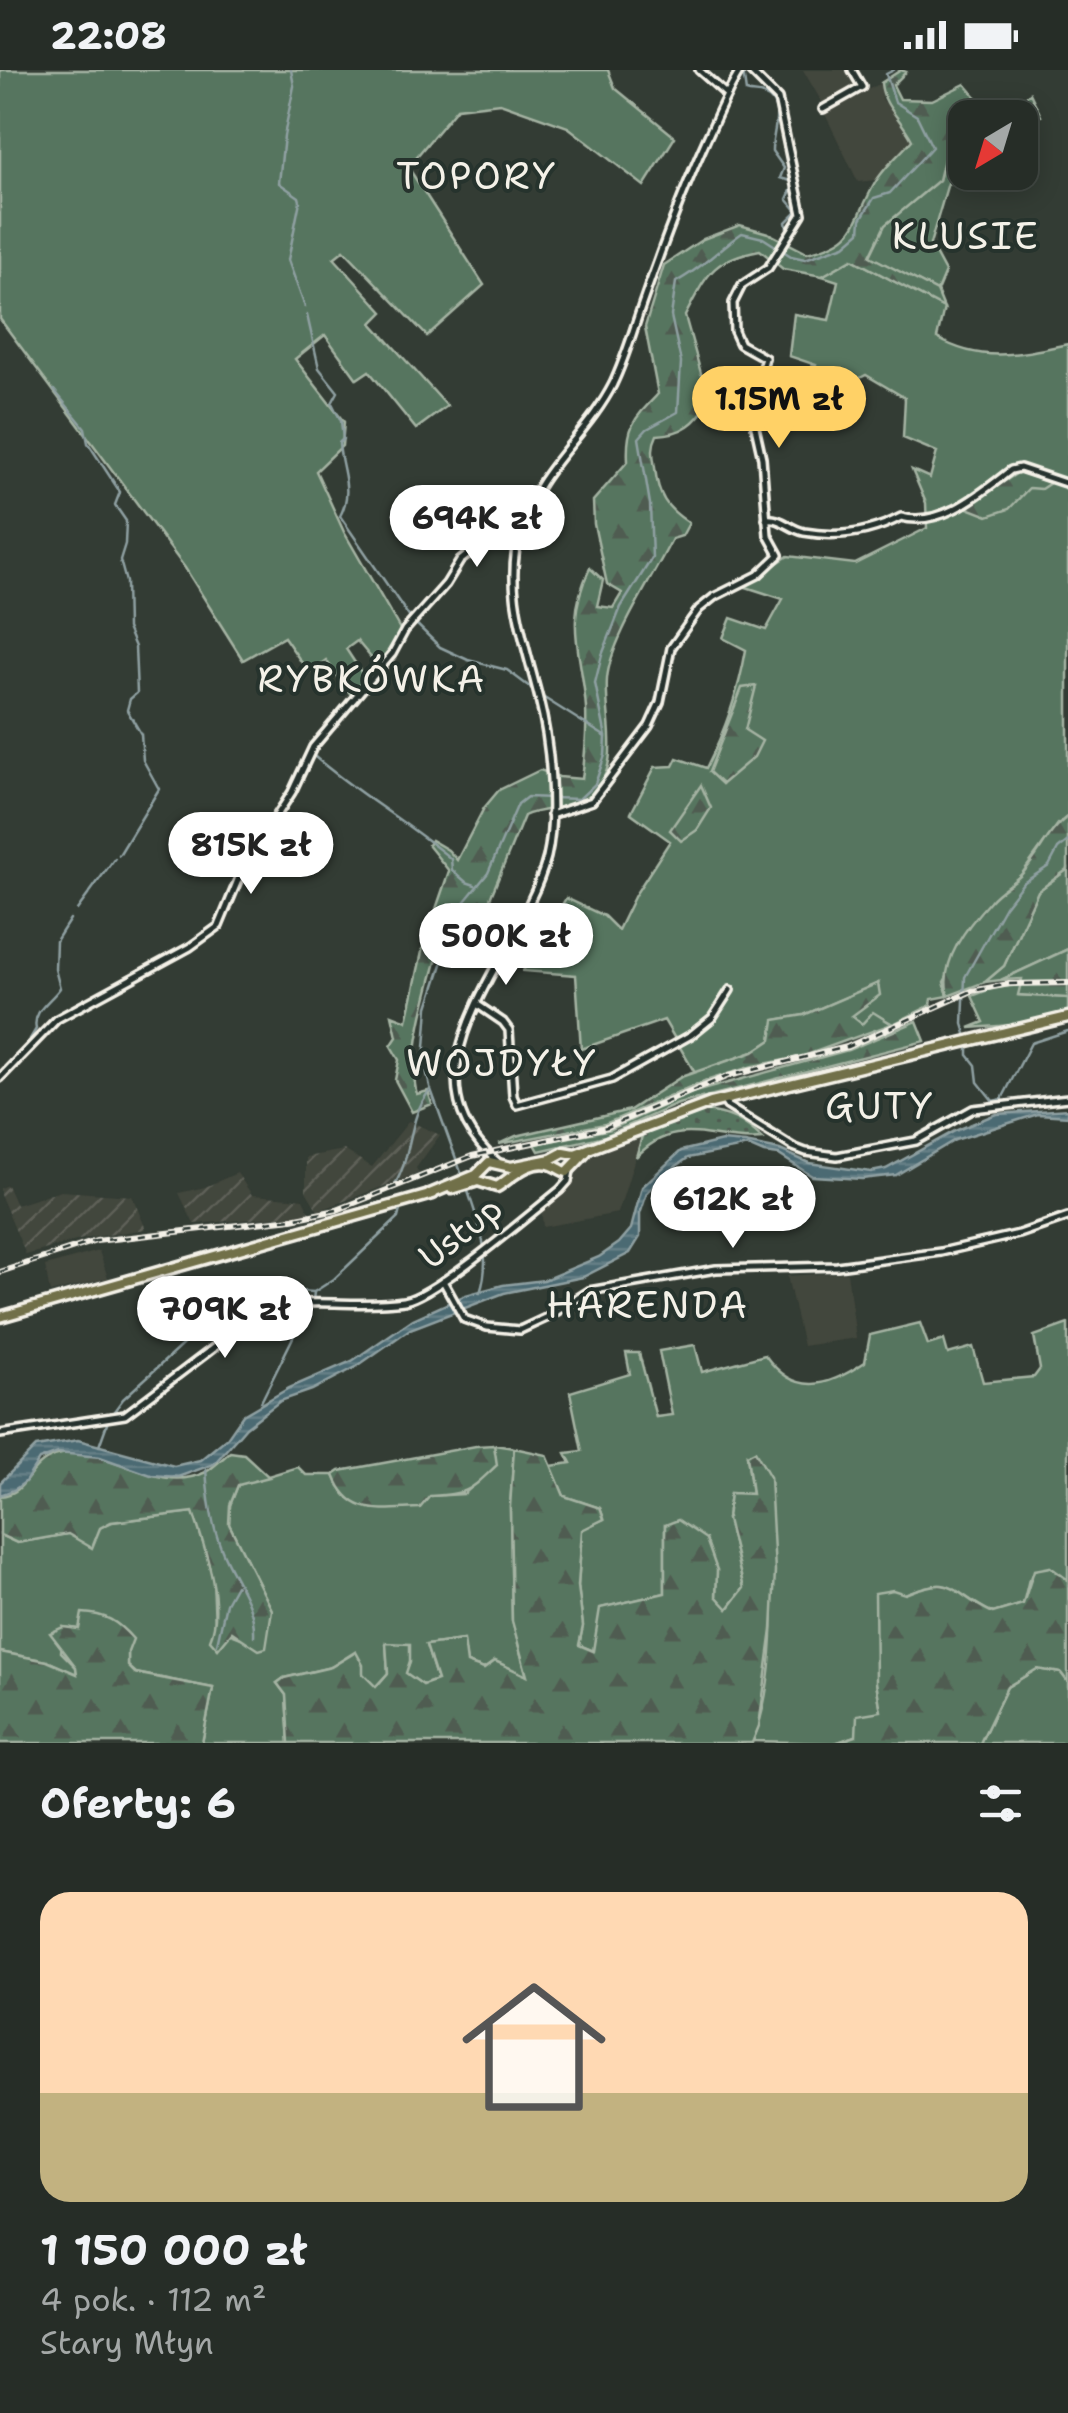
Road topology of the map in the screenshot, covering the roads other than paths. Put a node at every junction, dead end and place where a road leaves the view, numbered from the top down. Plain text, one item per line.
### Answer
1 (699, 70) edge
2 (741, 70) edge
3 (749, 70) edge
4 (852, 70) edge
5 (727, 95) junction
6 (823, 109) dead end
7 (1068, 484) edge
8 (524, 518) junction
9 (766, 519) junction
10 (551, 811) junction
11 (730, 990) dead end
12 (478, 1005) junction
13 (1068, 1017) edge
14 (0, 1078) edge
15 (1068, 1098) edge
16 (723, 1099) junction
17 (487, 1152) junction
18 (565, 1164) junction
19 (484, 1167) junction
20 (504, 1169) junction
21 (464, 1182) junction
22 (485, 1184) junction
23 (1068, 1217) edge
24 (442, 1281) junction
25 (0, 1317) edge
26 (0, 1434) edge

1 - 5 street
2 - 5 street
3 - 9 street
4 - 6 street
5 - 8 street
7 - 9 street
8 - 10 street
8 - 14 street
9 - 10 street
10 - 12 street
11 - 12 street
12 - 17 street
13 - 16 main road
15 - 16 street
16 - 18 main road
17 - 19 street
17 - 20 street
18 - 20 main road, Ustup
18 - 24 street, Ustup
19 - 20 main road
19 - 21 main road, Ustup
19 - 22 main road
20 - 22 main road
21 - 22 main road, Ustup
21 - 25 main road, Ustup
23 - 24 street
24 - 26 street, Ustup

